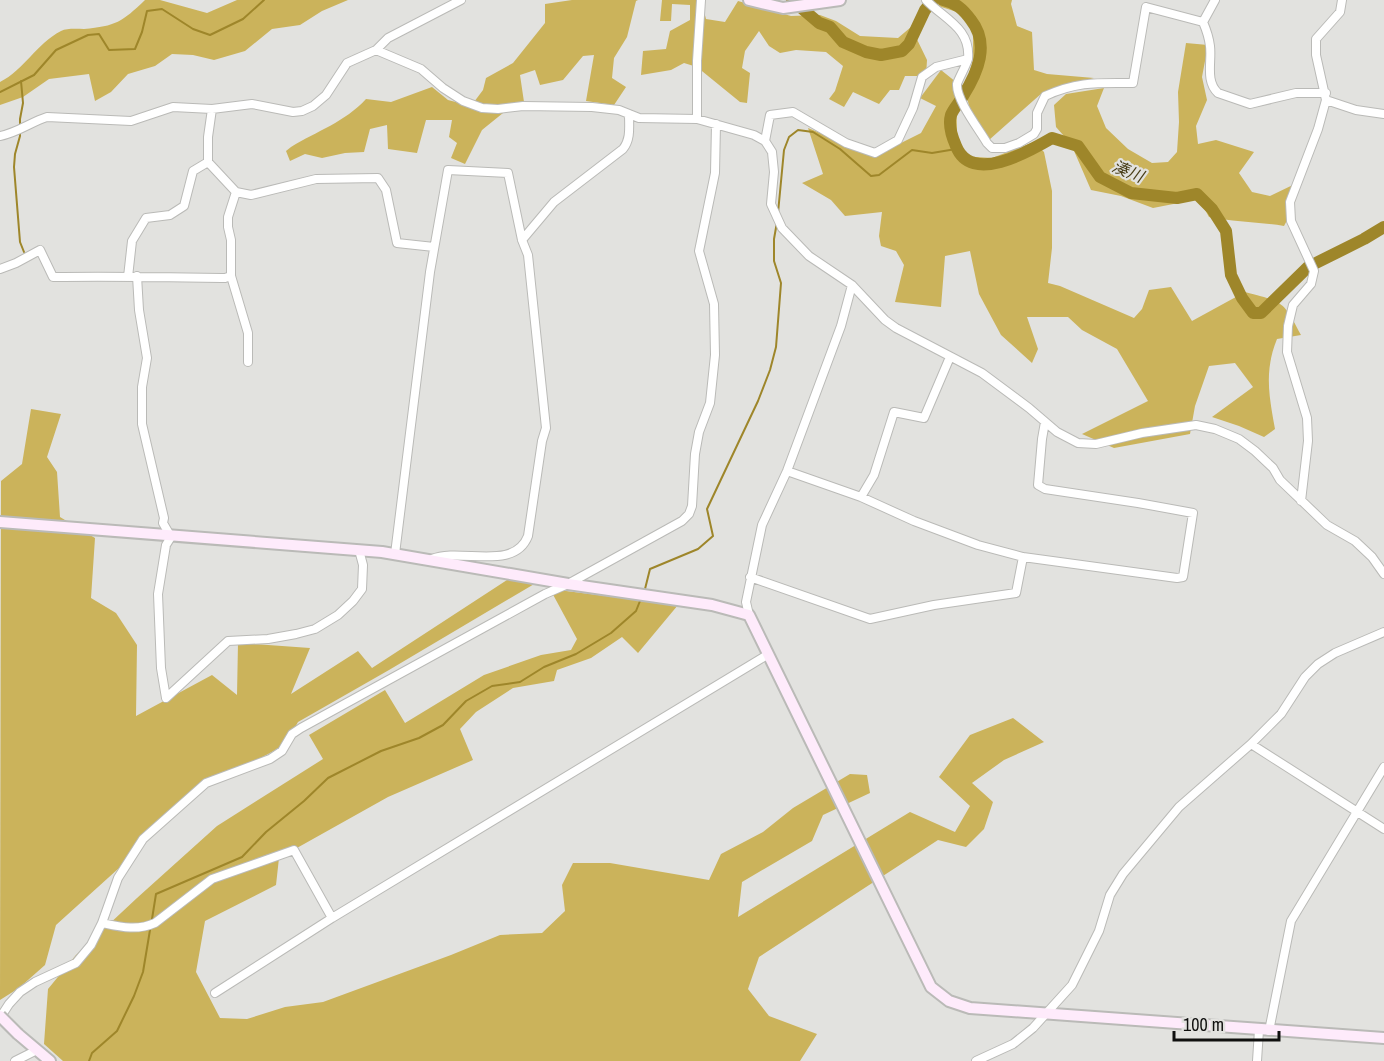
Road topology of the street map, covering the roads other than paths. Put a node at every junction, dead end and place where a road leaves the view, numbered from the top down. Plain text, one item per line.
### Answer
1 (461, 0) edge
2 (701, 0) edge
3 (749, 0) edge
4 (840, 0) edge
5 (927, 0) edge
6 (1215, 0) edge
7 (1342, 0) edge
8 (1203, 22) junction
9 (376, 50) junction
10 (968, 59) junction
11 (1326, 97) junction
12 (212, 109) junction
13 (629, 114) junction
14 (1384, 114) edge
15 (697, 119) junction
16 (716, 124) junction
17 (0, 136) edge
18 (765, 141) junction
19 (208, 162) junction
20 (236, 192) junction
21 (522, 240) junction
22 (434, 247) junction
23 (0, 269) edge
24 (231, 276) junction
25 (133, 277) junction
26 (852, 285) junction
27 (950, 357) junction
28 (248, 362) dead end
29 (1046, 422) junction
30 (787, 471) junction
31 (861, 497) junction
32 (1301, 501) junction
33 (0, 522) edge
34 (171, 537) junction
35 (359, 550) junction
36 (395, 554) junction
37 (1023, 557) junction
38 (430, 560) junction
39 (1384, 574) edge
40 (750, 577) junction
41 (568, 584) junction
42 (749, 615) junction
43 (1384, 632) edge
44 (766, 655) junction
45 (1251, 744) junction
46 (1384, 767) edge
47 (1356, 813) junction
48 (1384, 829) edge
49 (332, 918) junction
50 (102, 923) junction
51 (215, 993) dead end
52 (1047, 1015) junction
53 (0, 1017) edge
54 (1264, 1031) junction
55 (1384, 1038) edge
56 (37, 1050) junction
57 (15, 1061) edge
58 (50, 1061) edge
59 (976, 1061) edge
60 (1257, 1061) edge

1 - 9 street
2 - 15 street
3 - 4 street
5 - 10 street
6 - 8 street
7 - 11 street
8 - 10 street
8 - 11 street
9 - 12 street
9 - 13 street
10 - 18 street
11 - 14 street
11 - 32 street
12 - 17 street
12 - 19 street
13 - 15 street
13 - 21 street
15 - 16 street
16 - 18 street
16 - 41 street
18 - 26 street
19 - 20 street
19 - 25 street
20 - 22 street
20 - 24 street
21 - 22 street
21 - 38 street
22 - 36 street
23 - 25 street
24 - 25 street
24 - 28 street
25 - 34 street
26 - 27 street
26 - 30 street
27 - 29 street
27 - 31 street
29 - 32 street
29 - 37 street
30 - 31 street
30 - 40 street
31 - 37 street
32 - 39 street
33 - 34 street
34 - 35 street
34 - 35 street
35 - 36 street
36 - 38 street
37 - 40 street
38 - 41 street
40 - 42 street
41 - 42 street
41 - 50 street
42 - 44 street
43 - 45 street
44 - 49 street
44 - 52 street
45 - 47 street
45 - 52 street
46 - 47 street
47 - 48 street
47 - 54 street
49 - 50 street
49 - 51 street
50 - 53 street
52 - 54 street
52 - 59 street
53 - 56 street, bridge
54 - 55 street
54 - 60 street
56 - 57 street
56 - 58 street

